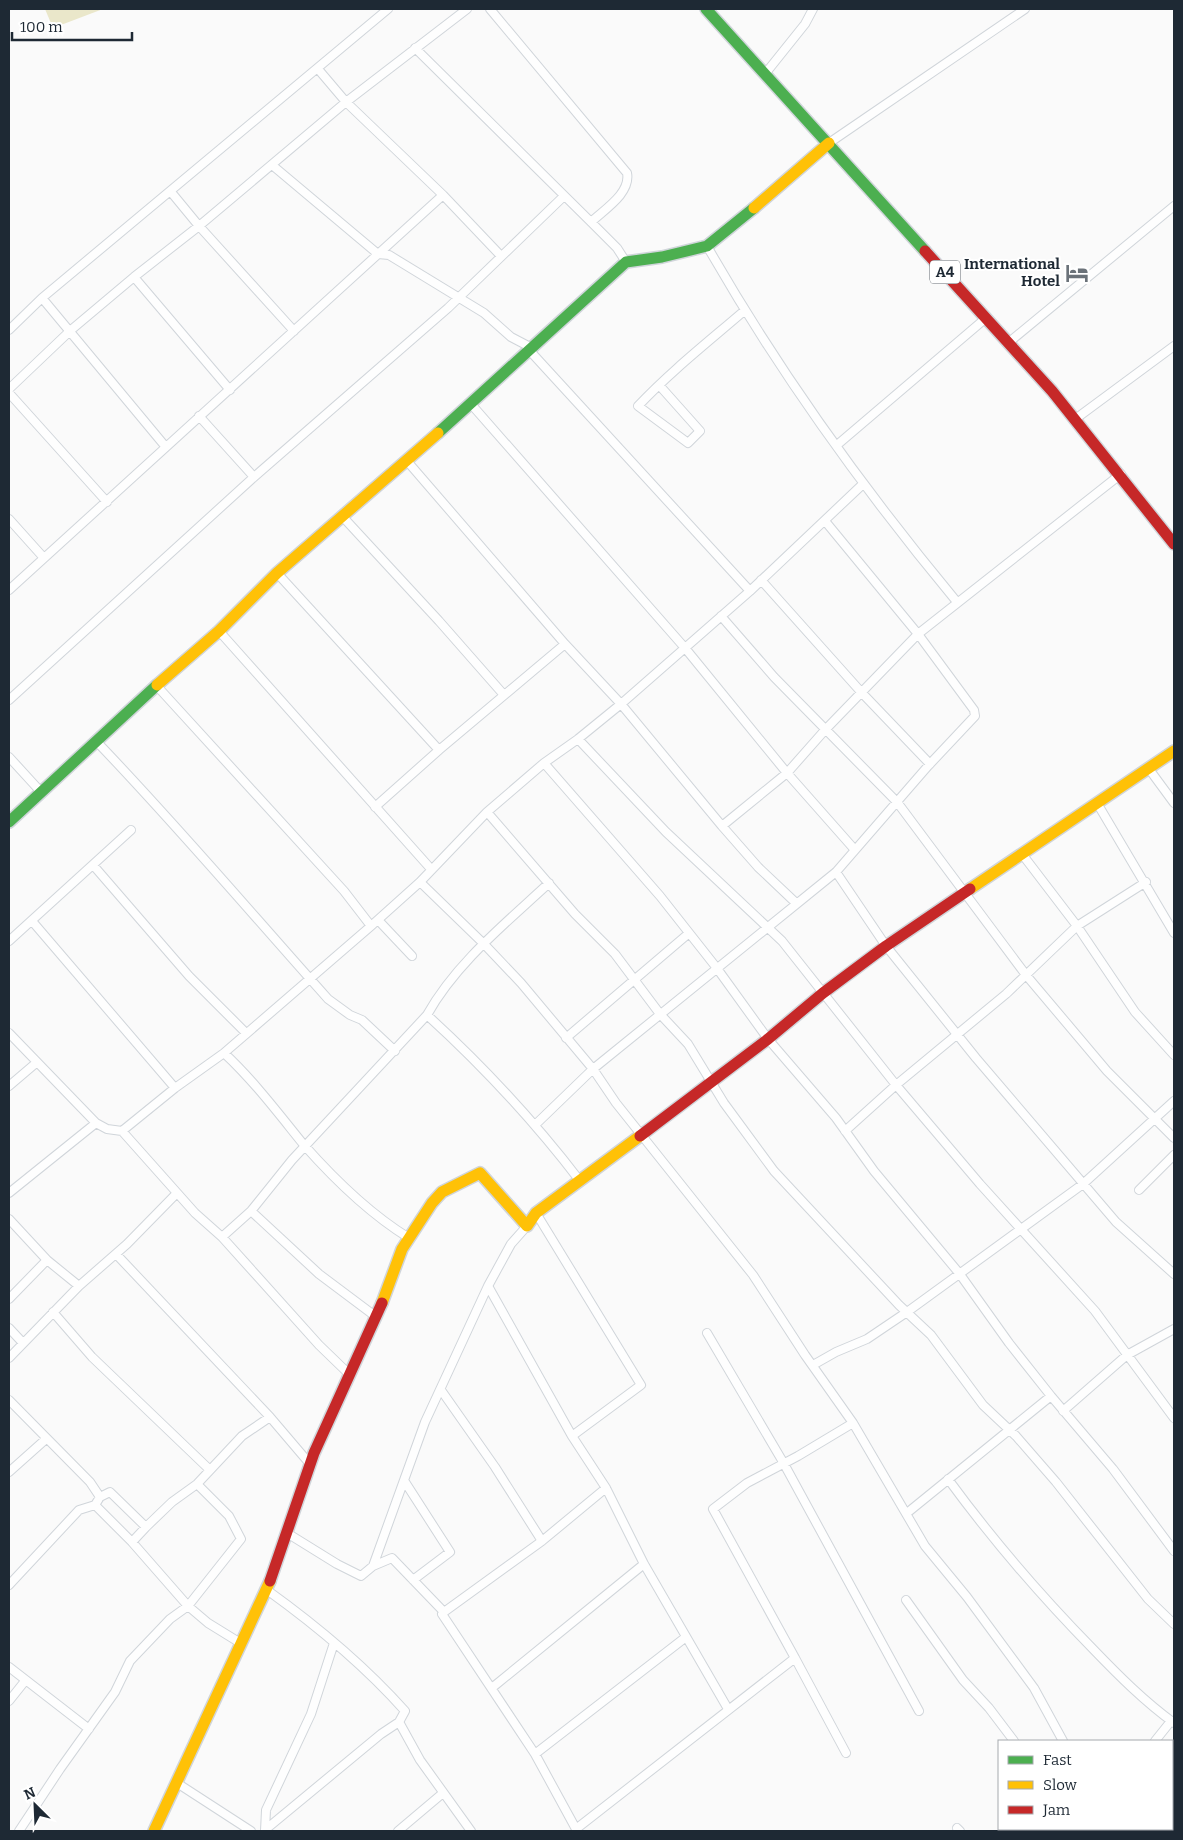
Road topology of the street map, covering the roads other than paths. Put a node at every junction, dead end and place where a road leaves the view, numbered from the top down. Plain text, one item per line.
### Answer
1 (388, 9) edge
2 (467, 9) edge
3 (490, 9) edge
4 (706, 9) edge
5 (813, 9) edge
6 (1025, 9) edge
7 (415, 48) junction
8 (318, 69) junction
9 (765, 74) junction
10 (346, 102) junction
11 (829, 143) junction
12 (272, 165) junction
13 (172, 192) junction
14 (443, 195) junction
15 (564, 196) junction
16 (1174, 206) edge
17 (591, 222) junction
18 (199, 226) junction
19 (707, 246) junction
20 (378, 254) junction
21 (501, 256) junction
22 (626, 262) junction
23 (134, 277) junction
24 (42, 298) junction
25 (458, 298) junction
26 (744, 310) junction
27 (986, 318) junction
28 (9, 330) edge
29 (71, 330) junction
30 (294, 330) junction
31 (1008, 343) junction
32 (1174, 346) edge
33 (531, 349) junction
34 (660, 384) junction
35 (9, 389) edge
36 (230, 390) junction
37 (9, 393) edge
38 (472, 404) junction
39 (200, 416) junction
40 (1074, 420) junction
41 (837, 445) junction
42 (165, 446) junction
43 (407, 461) junction
44 (1121, 474) junction
45 (254, 477) junction
46 (863, 484) junction
47 (107, 502) junction
48 (342, 516) junction
49 (9, 519) edge
50 (825, 521) junction
51 (1174, 544) edge
52 (44, 558) junction
53 (277, 573) junction
54 (761, 580) junction
55 (9, 590) edge
56 (750, 591) junction
57 (957, 602) junction
58 (721, 616) junction
59 (219, 630) junction
60 (918, 634) junction
61 (565, 644) junction
62 (685, 648) junction
63 (156, 685) junction
64 (862, 693) junction
65 (504, 695) junction
66 (9, 700) edge
67 (621, 704) junction
68 (825, 730) junction
69 (578, 739) junction
70 (96, 740) junction
71 (439, 750) junction
72 (1174, 751) edge
73 (9, 757) edge
74 (544, 763) junction
75 (930, 764) junction
76 (1149, 769) junction
77 (787, 774) junction
78 (41, 792) junction
79 (897, 802) junction
80 (1097, 803) junction
81 (1174, 803) edge
82 (375, 807) junction
83 (488, 812) junction
84 (9, 822) edge
85 (722, 826) junction
86 (131, 830) dead end
87 (855, 850) junction
88 (1022, 854) junction
89 (93, 865) junction
90 (431, 869) junction
91 (836, 872) junction
92 (420, 882) junction
93 (1146, 882) junction
94 (549, 883) junction
95 (962, 892) junction
96 (796, 903) junction
97 (378, 920) junction
98 (32, 921) junction
99 (371, 926) junction
100 (1077, 926) junction
101 (768, 927) junction
102 (1174, 933) edge
103 (688, 934) junction
104 (9, 941) edge
105 (484, 944) junction
106 (886, 946) junction
107 (412, 956) dead end
108 (716, 967) junction
109 (1026, 975) junction
110 (309, 978) junction
111 (634, 979) junction
112 (823, 993) junction
113 (660, 1014) junction
114 (427, 1016) junction
115 (9, 1033) edge
116 (246, 1033) junction
117 (957, 1035) junction
118 (566, 1038) junction
119 (768, 1039) junction
120 (394, 1051) junction
121 (224, 1053) junction
122 (1174, 1055) edge
123 (36, 1063) junction
124 (593, 1069) junction
125 (712, 1081) junction
126 (896, 1085) junction
127 (9, 1086) edge
128 (175, 1088) junction
129 (1174, 1101) edge
130 (1154, 1119) junction
131 (96, 1123) junction
132 (535, 1125) junction
133 (122, 1131) junction
134 (845, 1131) junction
135 (641, 1135) junction
136 (1174, 1138) edge
137 (305, 1146) junction
138 (1174, 1155) edge
139 (580, 1181) junction
140 (1082, 1184) junction
141 (1139, 1190) dead end
142 (9, 1193) edge
143 (177, 1193) junction
144 (251, 1211) junction
145 (536, 1213) junction
146 (9, 1219) edge
147 (527, 1226) junction
148 (1020, 1229) junction
149 (222, 1237) junction
150 (409, 1238) junction
151 (116, 1254) junction
152 (47, 1260) junction
153 (959, 1273) junction
154 (1174, 1274) edge
155 (79, 1286) junction
156 (488, 1286) junction
157 (9, 1298) edge
158 (53, 1312) junction
159 (907, 1312) junction
160 (375, 1316) junction
161 (9, 1328) edge
162 (1174, 1328) edge
163 (707, 1333) dead end
164 (23, 1343) junction
165 (1127, 1355) junction
166 (9, 1358) edge
167 (813, 1365) junction
168 (349, 1374) junction
169 (441, 1390) junction
170 (1051, 1396) junction
171 (9, 1400) edge
172 (1063, 1410) junction
173 (270, 1416) junction
174 (1174, 1418) edge
175 (853, 1424) junction
176 (1008, 1428) junction
177 (572, 1436) junction
178 (46, 1439) junction
179 (783, 1462) junction
180 (310, 1464) junction
181 (210, 1470) junction
182 (9, 1472) edge
183 (948, 1479) junction
184 (405, 1482) junction
185 (197, 1484) junction
186 (606, 1488) junction
187 (100, 1497) junction
188 (95, 1505) junction
189 (907, 1513) junction
190 (146, 1527) junction
191 (287, 1533) junction
192 (542, 1541) junction
193 (132, 1542) junction
194 (1174, 1551) edge
195 (644, 1564) junction
196 (372, 1566) junction
197 (414, 1580) junction
198 (9, 1585) edge
199 (266, 1590) junction
200 (906, 1600) dead end
201 (188, 1606) junction
202 (444, 1612) junction
203 (1174, 1624) edge
204 (686, 1637) junction
205 (334, 1643) junction
206 (242, 1644) junction
207 (795, 1658) junction
208 (9, 1667) edge
209 (26, 1681) junction
210 (492, 1687) junction
211 (9, 1701) edge
212 (728, 1709) junction
213 (919, 1711) dead end
214 (400, 1722) junction
215 (1172, 1722) edge
216 (89, 1729) junction
217 (1013, 1740) edge
218 (1062, 1740) edge
219 (1156, 1740) edge
220 (846, 1753) dead end
221 (535, 1754) junction
222 (177, 1783) junction
223 (443, 1793) junction
224 (577, 1830) edge
225 (20, 1831) edge
226 (154, 1831) edge
227 (251, 1831) edge
228 (265, 1831) edge
229 (398, 1831) edge
230 (471, 1831) edge

1 - 8 street
2 - 7 street
3 - 17 street
4 - 9 main road, A4
5 - 9 street
6 - 11 street
7 - 10 street
7 - 15 street
8 - 10 street
8 - 13 street
9 - 11 main road, A4
10 - 12 street
10 - 14 street
11 - 19 main road
11 - 27 main road, A4
12 - 18 street
12 - 20 street
13 - 18 street
13 - 24 street
14 - 20 street
14 - 21 street
15 - 17 street
15 - 21 street
16 - 31 street
17 - 22 street
18 - 23 street
18 - 30 street
19 - 22 main road
19 - 26 street
20 - 25 street
20 - 30 street
21 - 25 street
22 - 33 main road
23 - 29 street
23 - 36 street
24 - 28 street
24 - 29 street
25 - 33 street
25 - 45 street
26 - 34 street
26 - 41 street
27 - 31 main road, A4
27 - 41 street
29 - 35 street
29 - 42 street
30 - 36 street
31 - 40 main road, A4
32 - 40 street
33 - 38 main road
33 - 56 street
34 - 34 street
36 - 39 street
37 - 47 street
38 - 43 main road
38 - 62 street
39 - 42 street
39 - 45 street
40 - 44 main road, A4
41 - 46 street
42 - 47 street
43 - 48 main road
43 - 61 street
44 - 51 main road, A4
44 - 57 street
45 - 66 street
46 - 50 street
46 - 57 street
47 - 52 street
48 - 53 main road
48 - 65 street
49 - 52 street
50 - 54 street
50 - 60 street
52 - 55 street
53 - 59 main road
53 - 71 street
54 - 56 street
54 - 64 street
56 - 58 street
57 - 60 street
58 - 62 street
58 - 68 street
59 - 63 main road
59 - 82 street
60 - 64 street
60 - 75 street
61 - 65 street
61 - 67 street
62 - 67 street
62 - 77 street
63 - 70 main road
63 - 99 street
64 - 68 street
64 - 75 street
65 - 71 street
67 - 69 street
67 - 85 street
68 - 77 street
68 - 79 street
69 - 74 street
69 - 101 street
70 - 78 main road
70 - 110 street
71 - 82 street
72 - 76 main road
73 - 78 street
74 - 83 street
74 - 103 street
75 - 79 street
76 - 80 main road
76 - 81 street
77 - 85 street
77 - 87 street
78 - 84 main road
79 - 87 street
79 - 95 street
80 - 88 main road
80 - 93 street
82 - 90 street
83 - 90 street
83 - 94 street
85 - 96 street
86 - 89 street
87 - 91 street
88 - 95 main road
88 - 100 street
89 - 98 street
89 - 116 street
90 - 92 street
91 - 96 street
91 - 106 street
92 - 97 street
92 - 105 street
93 - 100 street
93 - 102 street
94 - 105 street
94 - 111 street
95 - 106 main road
95 - 109 street
96 - 101 street
97 - 99 street
97 - 107 street
98 - 104 street
98 - 128 street
99 - 110 street
100 - 109 street
100 - 122 street
101 - 108 street
101 - 112 street
103 - 108 street
103 - 111 street
105 - 114 street
105 - 118 street
106 - 112 main road
106 - 117 street
108 - 113 street
108 - 119 street
109 - 117 street
109 - 130 street
110 - 116 street
110 - 120 street
111 - 113 street
111 - 118 street
112 - 119 main road
112 - 126 street
113 - 124 street
113 - 125 street
114 - 120 street
114 - 132 street
115 - 123 street
116 - 121 street
117 - 126 street
117 - 140 street
118 - 124 street
119 - 125 main road
119 - 134 street
120 - 137 street
121 - 128 street
121 - 137 street
123 - 127 street
123 - 131 street
124 - 132 street
124 - 135 street
125 - 135 main road
125 - 159 street
126 - 134 street
126 - 148 street
128 - 133 street
129 - 130 street
130 - 136 street
130 - 140 street
131 - 133 street
131 - 142 street
132 - 139 street
133 - 143 street
134 - 153 street
135 - 139 main road
135 - 167 street
137 - 144 street
137 - 150 street
138 - 141 street
139 - 145 main road
140 - 148 street
140 - 154 street
143 - 149 street
143 - 151 street
144 - 149 street
144 - 160 street
145 - 147 main road
145 - 177 street
146 - 152 street
147 - 150 main road
147 - 156 street
148 - 153 street
148 - 165 street
149 - 168 street
150 - 160 main road
151 - 155 street
151 - 173 street
152 - 155 street
152 - 157 street
153 - 159 street
153 - 170 street
155 - 158 street
156 - 169 street
156 - 177 street
158 - 164 street
158 - 181 street
159 - 167 street
159 - 176 street
160 - 168 main road
161 - 164 street
162 - 165 street
163 - 179 street
164 - 166 street
165 - 172 street
165 - 174 street
167 - 175 street
168 - 180 main road
169 - 184 street
169 - 192 street
170 - 172 street
170 - 176 street
171 - 178 street
172 - 194 street
173 - 180 street
173 - 181 street
175 - 179 street
175 - 189 street
176 - 183 street
176 - 203 street
177 - 186 street
178 - 182 street
178 - 187 street
179 - 207 street
179 - 213 street
180 - 191 main road
181 - 185 street
183 - 189 street
183 - 215 street
184 - 196 street
184 - 197 street
185 - 190 street
185 - 201 street
186 - 192 street
186 - 195 street
187 - 188 street
187 - 190 street
188 - 193 street
188 - 198 street
189 - 218 street
190 - 193 street
191 - 196 street
191 - 199 main road
192 - 202 street
193 - 201 street
195 - 204 street
195 - 210 street
196 - 197 street
197 - 202 street
199 - 205 street
199 - 206 main road
200 - 217 street
201 - 206 street
201 - 216 street
202 - 210 street
204 - 212 street
204 - 221 street
205 - 214 street
205 - 228 street
206 - 222 main road
207 - 212 street
207 - 220 street
208 - 209 street
209 - 211 street
209 - 216 street
210 - 221 street
212 - 224 street
214 - 223 street
214 - 228 street
215 - 219 street
216 - 225 street
221 - 224 street
222 - 226 main road
222 - 227 street
223 - 229 street
223 - 230 street

